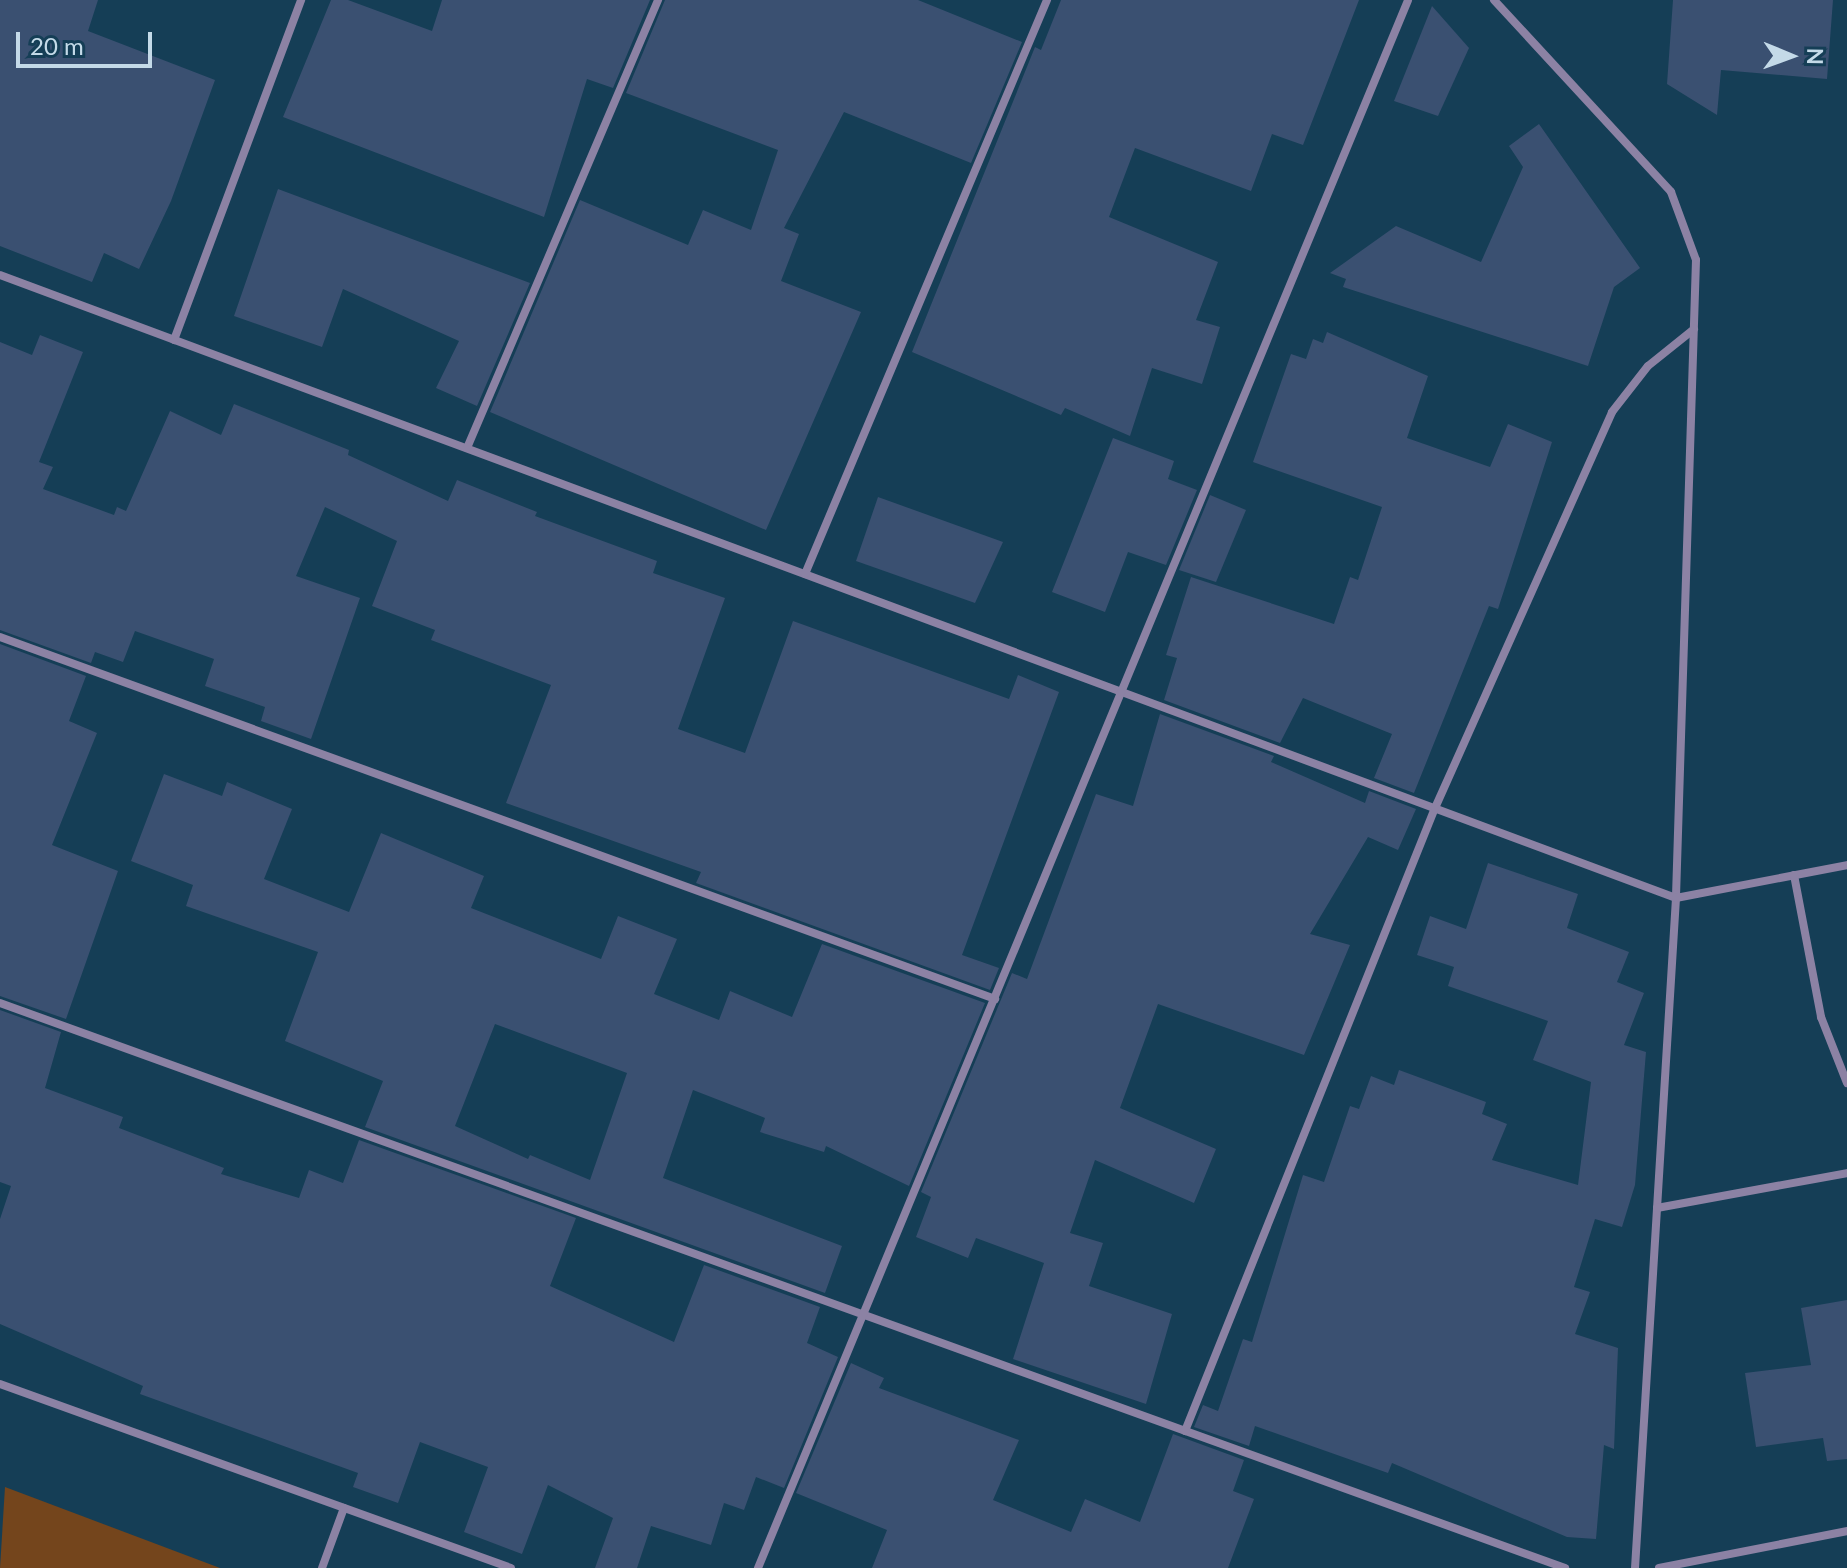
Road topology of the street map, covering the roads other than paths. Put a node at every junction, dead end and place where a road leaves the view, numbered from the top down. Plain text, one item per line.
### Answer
1 (301, 0) edge
2 (658, 0) edge
3 (1047, 0) edge
4 (1408, 0) edge
5 (1494, 0) edge
6 (0, 275) edge
7 (1694, 329) junction
8 (174, 340) junction
9 (467, 448) junction
10 (805, 574) junction
11 (0, 637) edge
12 (1121, 692) junction
13 (1435, 808) junction
14 (1847, 865) edge
15 (1794, 875) junction
16 (1676, 898) junction
17 (995, 999) junction
18 (0, 1003) edge
19 (1847, 1083) edge
20 (1847, 1173) edge
21 (1657, 1208) junction
22 (863, 1315) junction
23 (0, 1384) edge
24 (1185, 1431) junction
25 (344, 1508) junction
26 (1847, 1531) edge
27 (322, 1568) edge
28 (511, 1568) edge
29 (758, 1568) edge
30 (1565, 1568) edge
31 (1635, 1568) edge
32 (1659, 1568) edge

1 - 8 street
2 - 9 street
3 - 10 street
4 - 12 street
5 - 7 street
6 - 8 street
7 - 13 street
7 - 16 street
8 - 9 street
9 - 10 street
10 - 12 street
11 - 17 street
12 - 13 street
12 - 17 street
13 - 16 street
13 - 24 street
14 - 15 street
15 - 16 street
15 - 19 street
16 - 21 street
17 - 22 street
18 - 22 street
20 - 21 street
21 - 31 street
22 - 24 street
22 - 29 street
23 - 25 street
24 - 30 street
25 - 27 street
25 - 28 street
26 - 32 street

